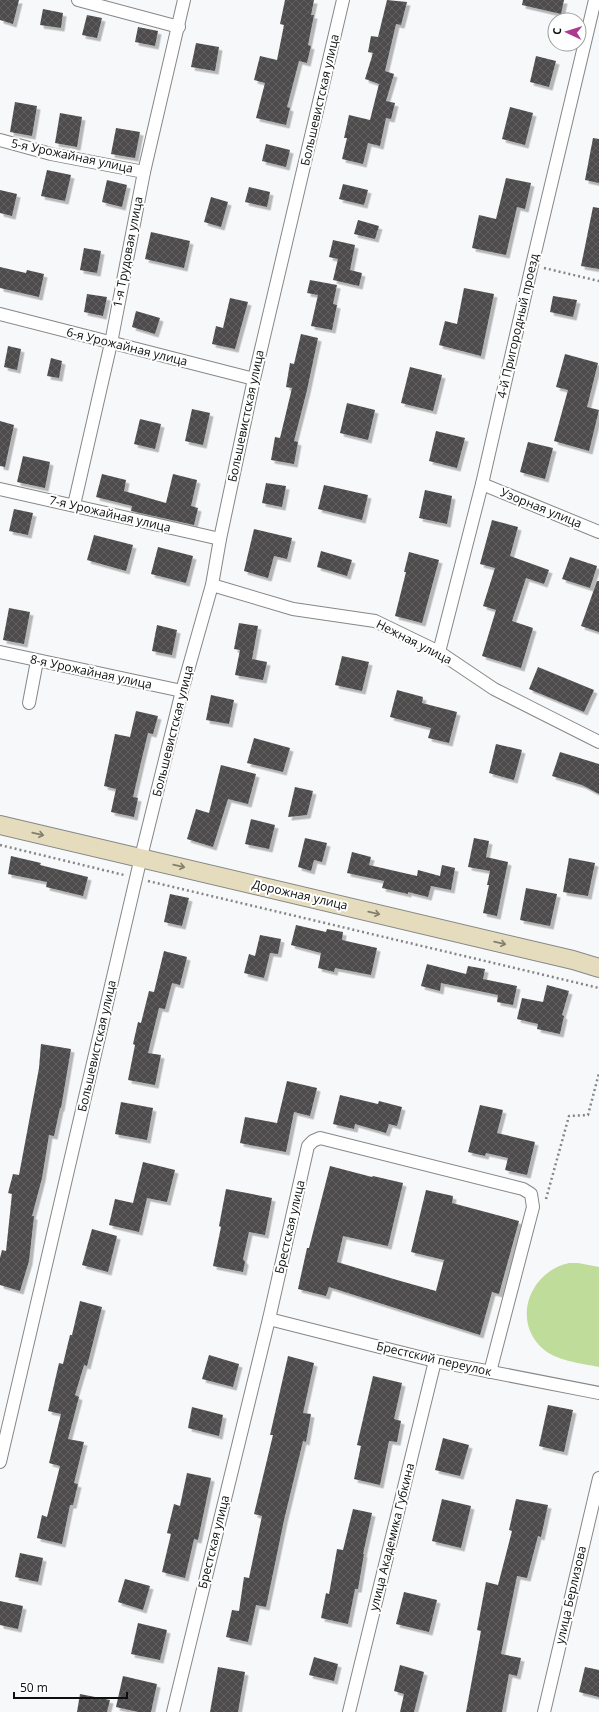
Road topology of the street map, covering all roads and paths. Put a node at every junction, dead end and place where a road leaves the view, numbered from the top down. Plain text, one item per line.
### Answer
1 (78, 0) edge
2 (184, 0) edge
3 (343, 0) edge
4 (595, 0) edge
5 (179, 26) junction
6 (0, 140) edge
7 (144, 172) junction
8 (532, 265) junction
9 (599, 281) edge
10 (0, 314) edge
11 (111, 342) junction
12 (254, 379) junction
13 (482, 484) junction
14 (0, 489) edge
15 (74, 505) junction
16 (599, 532) edge
17 (220, 539) junction
18 (212, 585) junction
19 (0, 652) edge
20 (438, 652) junction
21 (36, 661) junction
22 (182, 691) junction
23 (29, 703) dead end
24 (599, 742) edge
25 (0, 825) edge
26 (0, 845) edge
27 (141, 857) junction
28 (136, 878) junction
29 (599, 968) edge
30 (599, 988) edge
31 (269, 1319) junction
32 (435, 1361) junction
33 (490, 1372) junction
34 (599, 1393) edge
35 (0, 1462) edge
36 (599, 1478) edge
37 (172, 1712) edge
38 (349, 1712) edge
39 (544, 1712) edge

1 - 5 street
2 - 5 street, 1-я Трудовая улица
3 - 12 street, Большевистская улица
4 - 8 street, 4-й Пригородный проезд
5 - 7 street, 1-я Трудовая улица
6 - 7 street, 5-я Урожайная улица
7 - 11 street, 1-я Трудовая улица
8 - 9 path
8 - 13 street, 4-й Пригородный проезд
10 - 11 street, 6-я Урожайная улица
11 - 12 street, 6-я Урожайная улица
11 - 15 street, 1-я Трудовая улица
12 - 17 street, Большевистская улица
13 - 16 street, Узорная улица
13 - 20 street, 4-й Пригородный проезд
14 - 15 street, 7-я Урожайная улица
15 - 17 street, 7-я Урожайная улица
17 - 18 street, Большевистская улица
18 - 20 street, Нежная улица
18 - 22 street, Большевистская улица
19 - 21 street, 8-я Урожайная улица
20 - 24 street, Нежная улица
21 - 22 street, 8-я Урожайная улица
21 - 23 street
22 - 27 street, Большевистская улица
25 -> 27 street, Дорожная улица
26 - 28 path
27 - 28 street, Большевистская улица
27 -> 29 street, Дорожная улица
28 - 30 path
28 - 35 street, Большевистская улица
31 - 32 street, Брестский переулок
31 - 33 street, Брестская улица
31 - 37 street, Брестская улица
32 - 33 street, Брестский переулок
32 - 38 street, улица Академика Губкина
33 - 34 street, Брестский переулок
36 - 39 street, улица Берлизова

